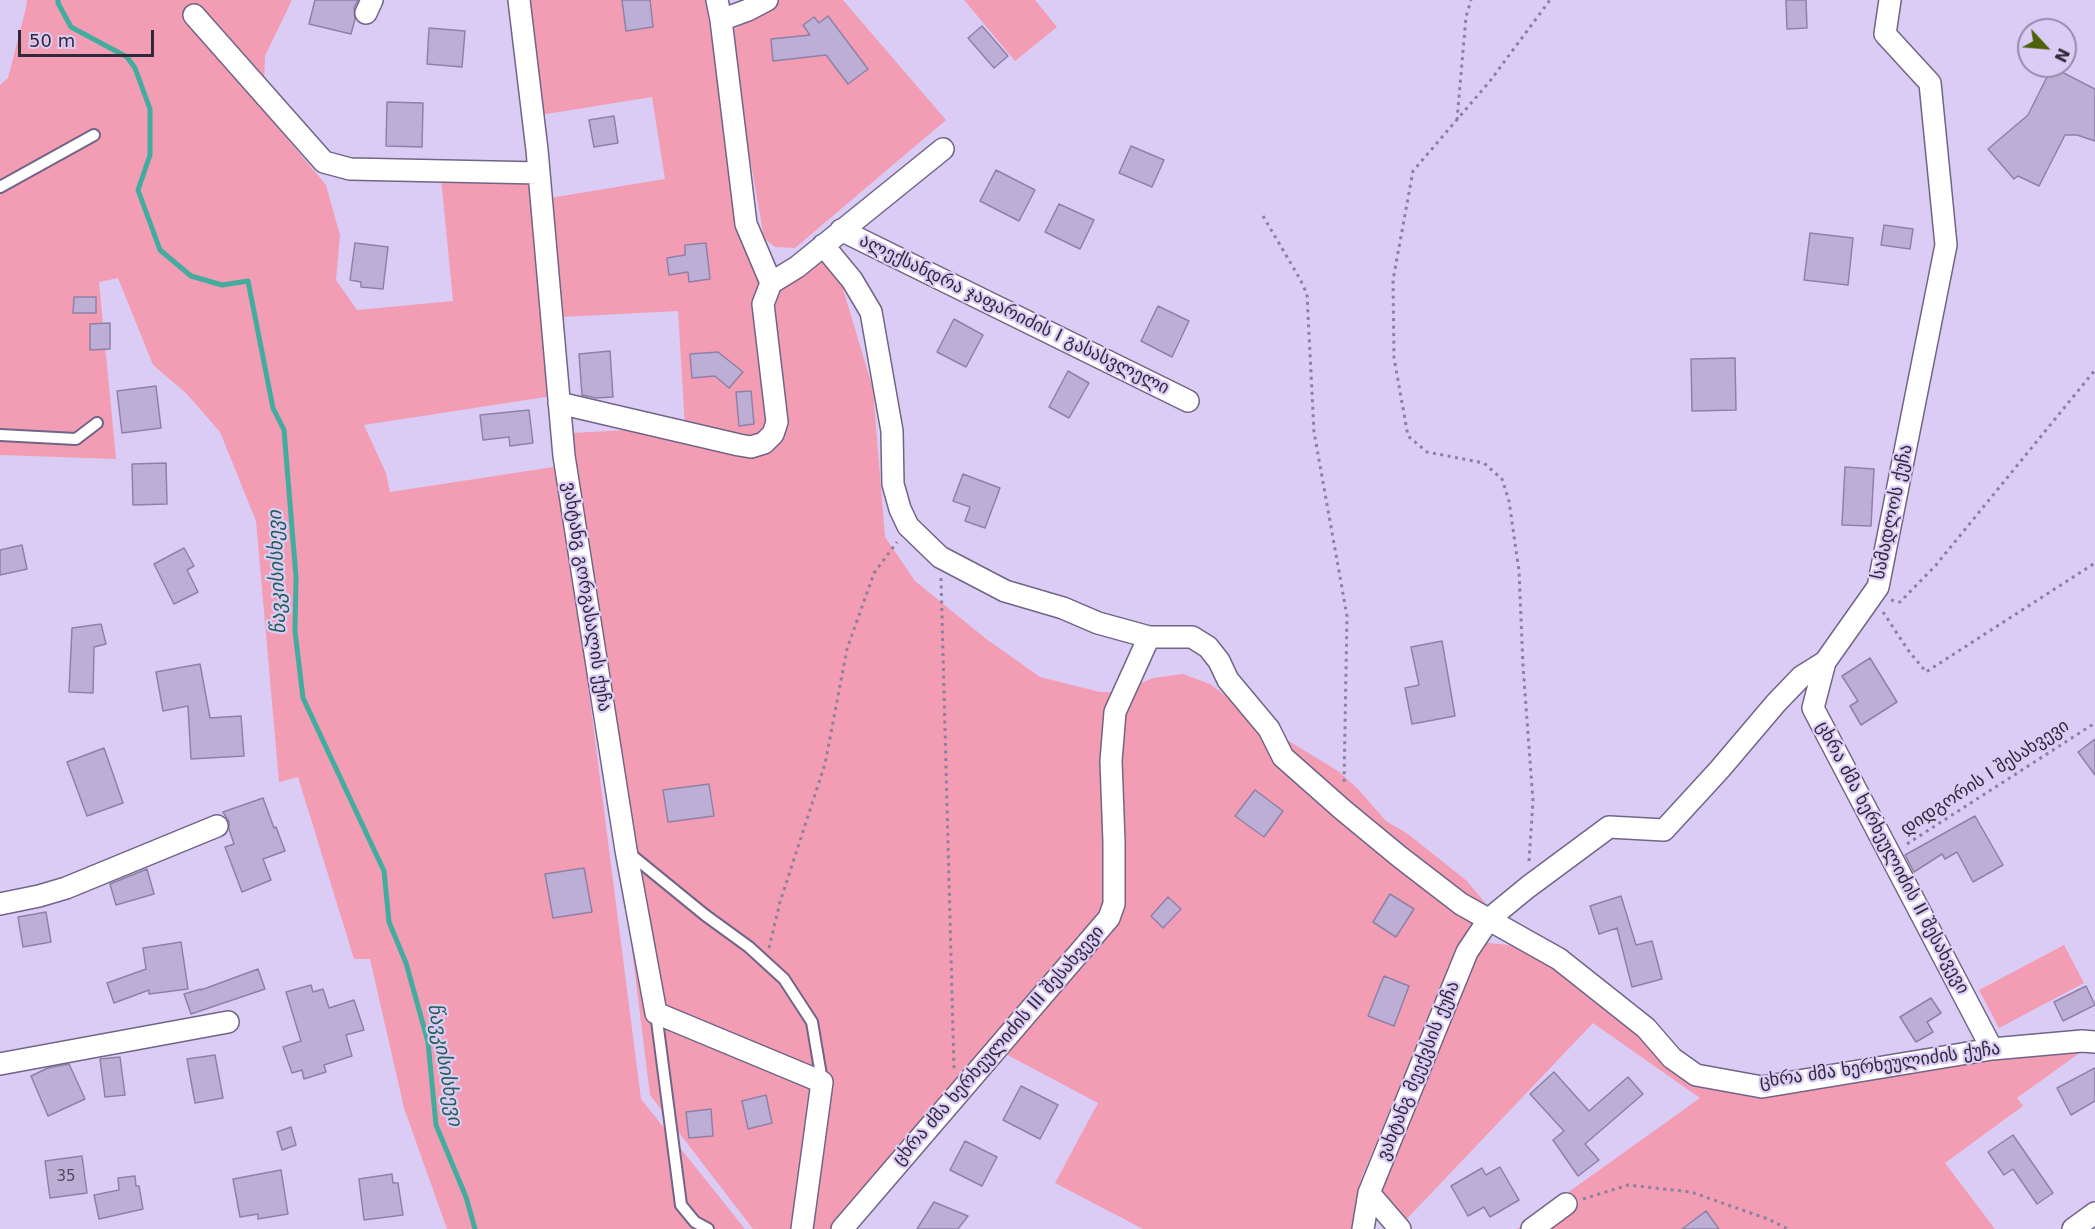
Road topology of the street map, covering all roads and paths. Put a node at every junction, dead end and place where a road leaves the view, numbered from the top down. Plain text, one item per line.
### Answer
1 (519, 0) edge
2 (766, 0) edge
3 (1471, 0) edge
4 (1550, 0) edge
5 (1890, 0) edge
6 (719, 10) edge
7 (194, 15) dead end
8 (1457, 122) junction
9 (94, 135) dead end
10 (943, 149) dead end
11 (539, 173) junction
12 (0, 187) edge
13 (1263, 216) dead end
14 (841, 230) junction
15 (823, 244) junction
16 (771, 284) junction
17 (2095, 369) edge
18 (1188, 401) dead end
19 (559, 403) junction
20 (97, 423) dead end
21 (0, 435) edge
22 (908, 526) junction
23 (940, 557) junction
24 (2095, 563) edge
25 (1872, 596) junction
26 (1149, 637) junction
27 (1825, 662) junction
28 (2095, 723) edge
29 (1343, 810) junction
30 (217, 826) dead end
31 (626, 850) junction
32 (1890, 855) junction
33 (1528, 887) junction
34 (0, 904) edge
35 (1489, 920) junction
36 (766, 962) junction
37 (656, 1013) junction
38 (228, 1022) dead end
39 (2095, 1042) edge
40 (1992, 1049) junction
41 (0, 1064) edge
42 (822, 1082) junction
43 (954, 1098) junction
44 (1369, 1193) junction
45 (1566, 1204) joint
46 (2095, 1214) edge
47 (708, 1229) edge
48 (802, 1229) edge
49 (842, 1229) edge
50 (1363, 1229) edge
51 (1400, 1229) edge
52 (1532, 1229) edge
53 (1788, 1229) edge
54 (2073, 1229) edge

1 - 11 street, ვახტანგ გორგასალის ქუჩა
2 - 6 street
3 - 8 path
4 - 8 path
5 - 25 street, სამადლოს ქუჩა
6 - 16 street
7 - 11 street
8 - 33 path
9 - 12 lane
10 - 14 street
11 - 19 street, ვახტანგ გორგასალის ქუჩა
13 - 29 path
14 - 15 street
14 - 18 street, ალექსანდრა ჯაფარიძის I გასასვლელი
15 - 16 street
15 - 22 street, ცხრა ძმა ხერხეულიძის ქუჩა
16 - 19 street
17 - 25 path
19 - 31 street, ვახტანგ გორგასალის ქუჩა
20 - 21 lane
22 - 23 street, ცხრა ძმა ხერხეულიძის ქუჩა
22 - 36 path
23 - 26 street, ცხრა ძმა ხერხეულიძის ქუჩა
23 - 43 path
24 - 25 path
25 - 27 street, სამადლოს ქუჩა
26 - 29 street, ცხრა ძმა ხერხეულიძის ქუჩა
26 - 43 street, ცხრა ძმა ხერხეულიძის III შესახვევი
27 - 32 street, ცხრა ძმა ხერხეულიძის II შესახვევი
27 - 33 street, სამადლოს ქუჩა
28 - 32 path, დიდგორის I შესახვევი
29 - 35 street, ცხრა ძმა ხერხეულიძის ქუჩა
30 - 34 street
31 - 36 lane
31 - 37 street, ვახტანგ გორგასალის ქუჩა
32 - 40 street, ცხრა ძმა ხერხეულიძის II შესახვევი
33 - 35 street, სამადლოს ქუჩა
35 - 40 street, ცხრა ძმა ხერხეულიძის ქუჩა
35 - 44 street, ვახტანგ მეექვსის ქუჩა
36 - 42 lane
37 - 42 street
37 - 47 lane
38 - 41 street
39 - 40 street, ცხრა ძმა ხერხეულიძის ქუჩა
42 - 48 street
43 - 49 street, ცხრა ძმა ხერხეულიძის III შესახვევი
44 - 50 street, ვახტანგ მეექვსის ქუჩა
44 - 51 street
45 - 52 street
45 - 53 path
46 - 54 street

